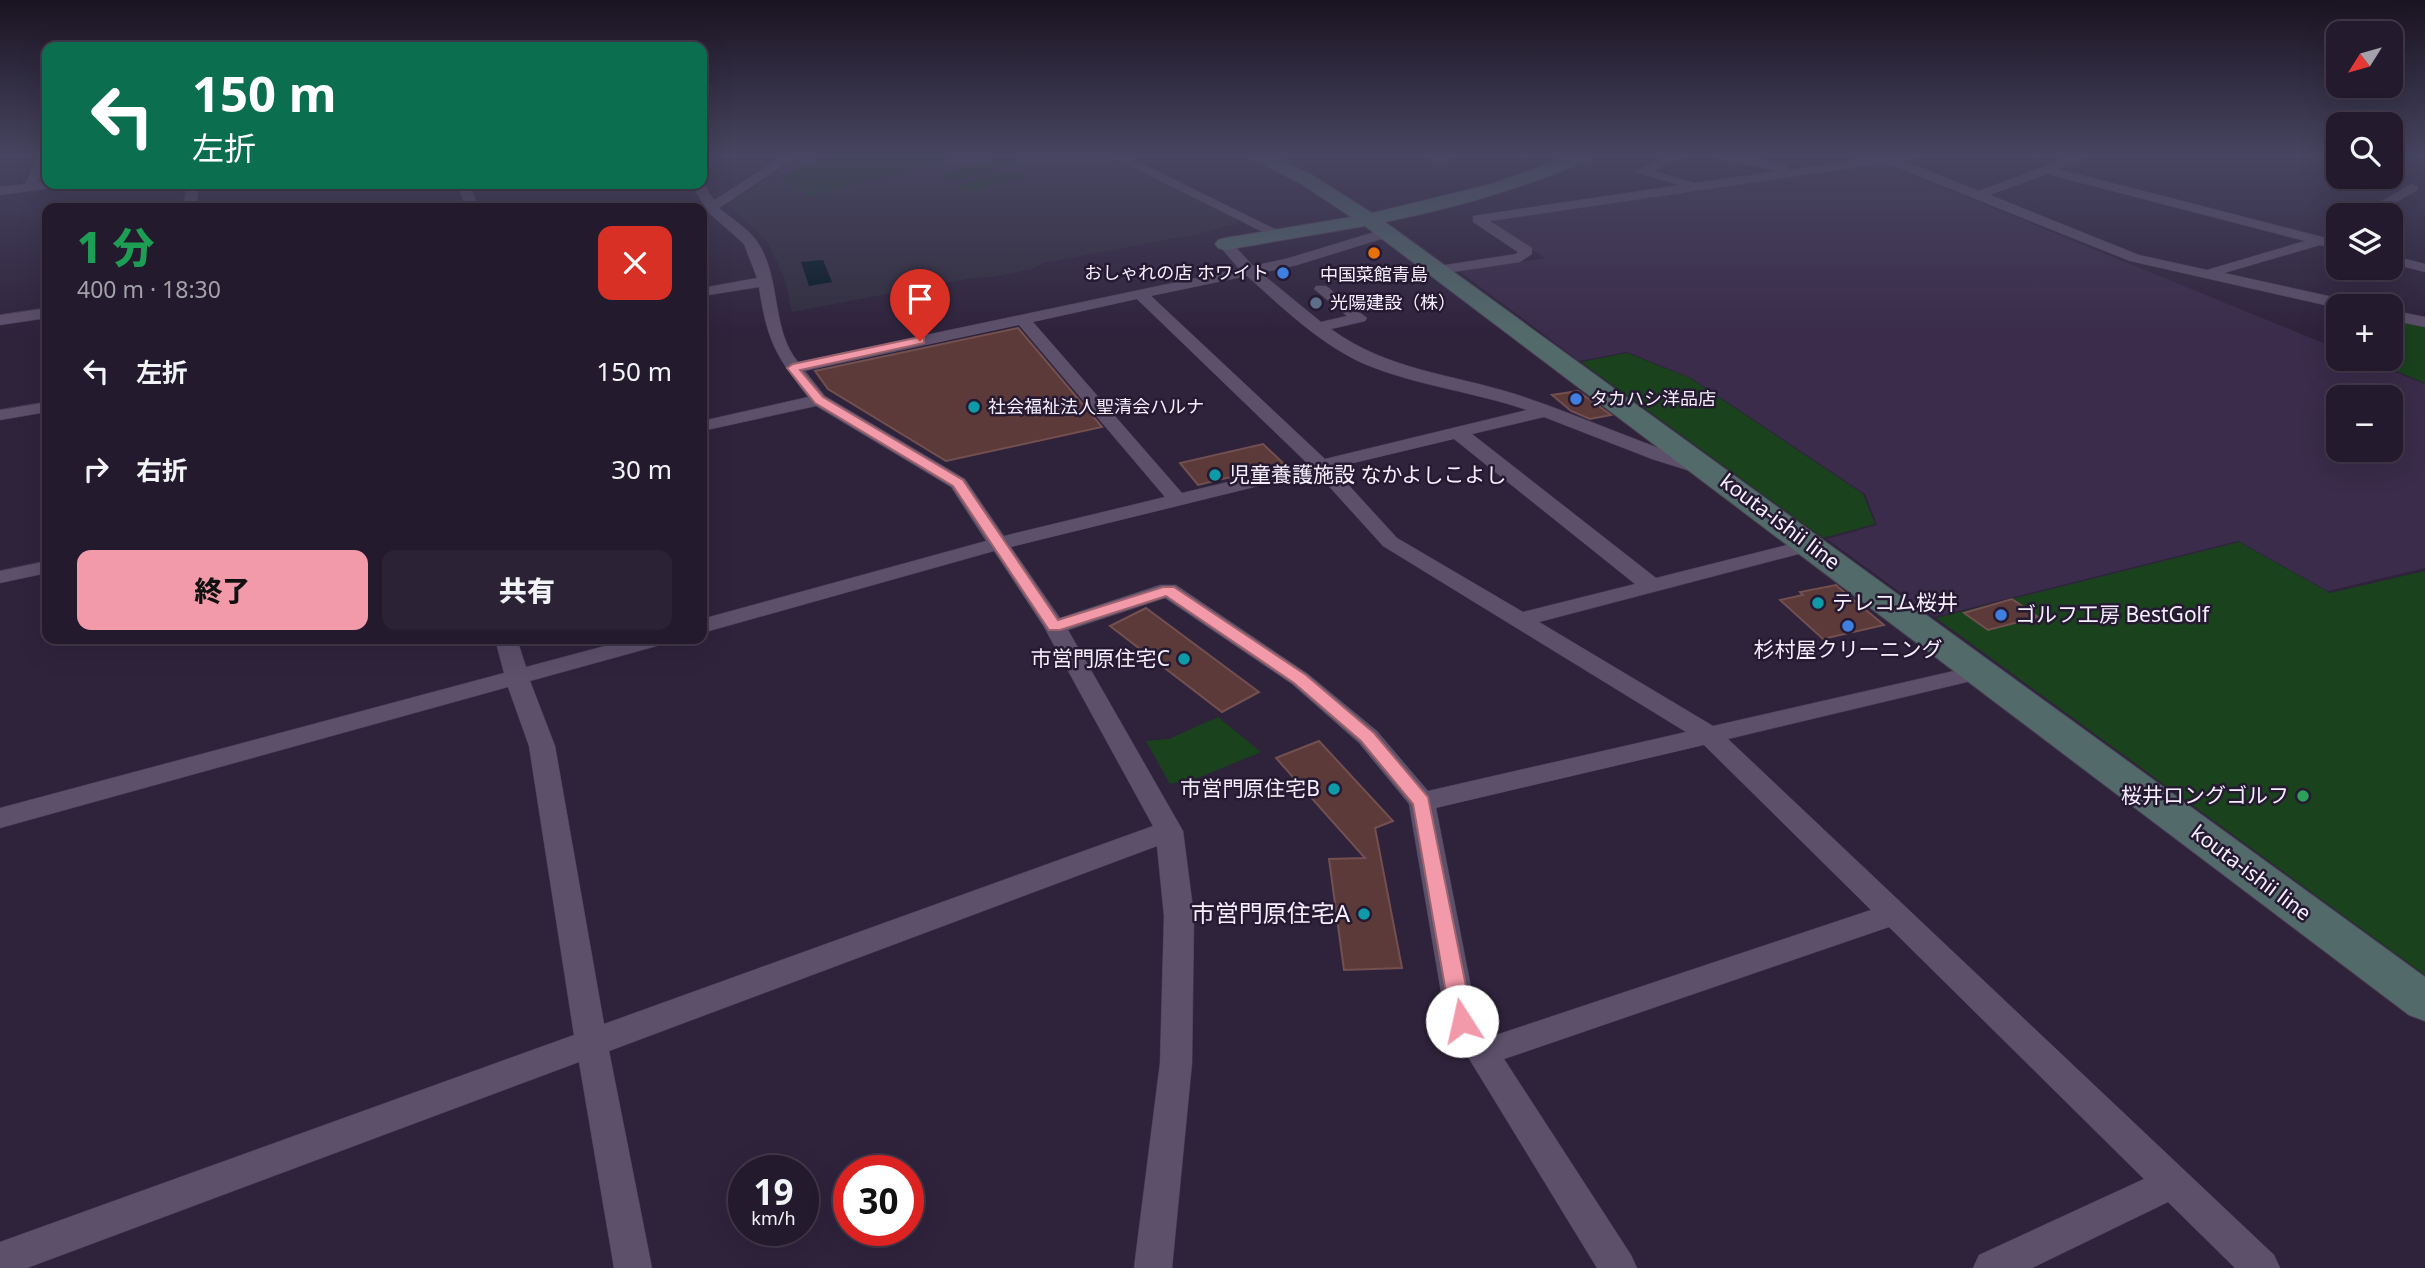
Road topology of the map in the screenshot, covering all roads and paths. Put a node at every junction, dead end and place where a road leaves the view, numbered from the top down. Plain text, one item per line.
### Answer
1 (716, 214) edge
2 (1239, 214) edge
3 (1359, 214) edge
4 (1416, 214) edge
5 (1512, 214) edge
6 (2023, 214) edge
7 (2219, 214) edge
8 (1377, 226) junction
9 (1280, 234) junction
10 (2326, 237) edge
11 (2320, 240) junction
12 (2326, 242) edge
13 (1225, 244) joint
14 (2403, 262) edge
15 (2425, 268) edge
16 (1439, 270) junction
17 (1248, 271) junction
18 (2204, 275) junction
19 (766, 281) junction
20 (1321, 289) dead end
21 (707, 291) edge
22 (1140, 294) junction
23 (2326, 301) edge
24 (42, 314) edge
25 (2403, 318) edge
26 (1022, 319) junction
27 (0, 320) edge
28 (2425, 322) edge
29 (1321, 327) junction
30 (793, 368) junction
31 (819, 400) junction
32 (42, 408) edge
33 (1546, 411) junction
34 (0, 415) edge
35 (707, 425) edge
36 (1457, 432) junction
37 (1320, 466) junction
38 (1712, 472) junction
39 (1177, 499) junction
40 (1001, 543) junction
41 (1803, 547) dead end
42 (42, 568) edge
43 (0, 578) edge
44 (1653, 587) junction
45 (1520, 620) junction
46 (707, 625) edge
47 (1055, 626) junction
48 (507, 644) edge
49 (638, 644) edge
50 (1980, 672) junction
51 (517, 678) junction
52 (1708, 734) junction
53 (1422, 802) junction
54 (0, 818) edge
55 (1169, 831) junction
56 (1892, 914) junction
57 (2425, 1002) edge
58 (591, 1041) junction
59 (1483, 1053) junction
60 (2172, 1183) junction
61 (0, 1260) edge
62 (633, 1268) edge
63 (1153, 1268) edge
64 (1618, 1268) edge
65 (1992, 1268) edge
66 (2261, 1268) edge

1 - 19 street
2 - 9 street
3 - 8 main road, kouta-ishii line
4 - 8 main road
5 - 16 street
6 - 18 street
7 - 11 street
8 - 9 main road
8 - 16 main road, kouta-ishii line
8 - 17 street
9 - 13 main road
10 - 11 street
11 - 12 street
11 - 18 street
13 - 17 street
14 - 15 street
16 - 38 main road, kouta-ishii line
17 - 22 street
17 - 29 street
18 - 23 street
19 - 21 street
19 - 30 street
20 - 29 street
22 - 26 street
22 - 37 street
24 - 27 street
25 - 28 street
26 - 30 street
26 - 39 street
29 - 33 street
30 - 31 street
31 - 35 street
31 - 40 street
32 - 34 street
33 - 36 street
33 - 38 street
36 - 37 street
36 - 44 street
37 - 39 street
37 - 45 street
38 - 50 main road, kouta-ishii line
39 - 40 street
40 - 46 street
40 - 47 street
41 - 44 street
42 - 43 street
44 - 45 street
45 - 52 street
47 - 53 street
47 - 55 street
48 - 51 street
49 - 51 street
50 - 52 street
50 - 57 main road, kouta-ishii line
51 - 54 street
51 - 58 street
52 - 53 street
52 - 56 street
53 - 59 street
55 - 58 street
55 - 63 street
56 - 59 street
56 - 60 street
58 - 61 street
58 - 62 street
59 - 64 street
60 - 65 street
60 - 66 street

